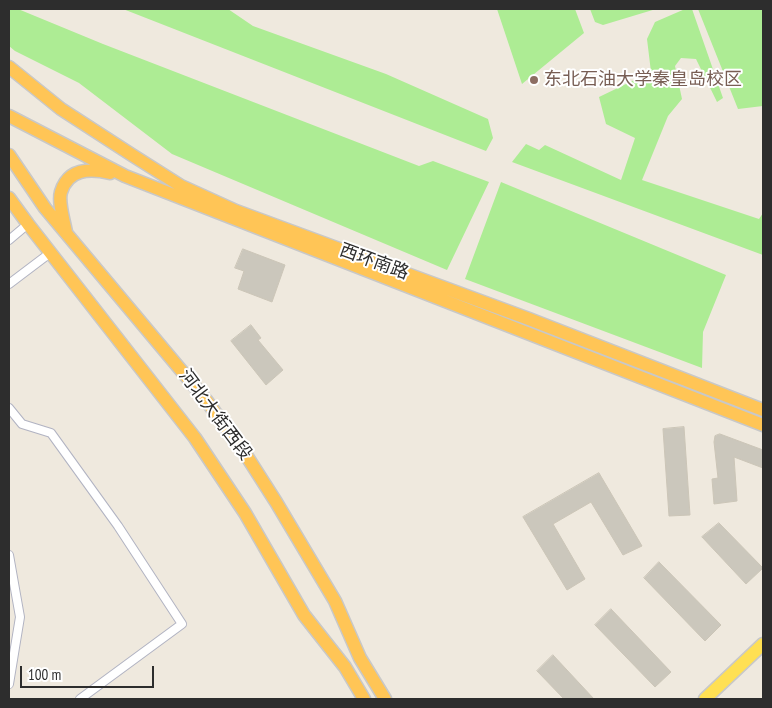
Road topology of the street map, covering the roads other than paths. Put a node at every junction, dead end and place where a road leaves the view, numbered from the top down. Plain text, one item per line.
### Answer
1 (9, 67) edge
2 (9, 116) edge
3 (9, 156) edge
4 (125, 176) junction
5 (9, 198) edge
6 (28, 224) junction
7 (66, 234) junction
8 (9, 240) edge
9 (50, 253) junction
10 (9, 284) edge
11 (9, 408) edge
12 (763, 410) edge
13 (763, 425) edge
14 (9, 555) edge
15 (763, 644) edge
16 (9, 684) edge
17 (80, 699) edge
18 (364, 699) edge
19 (385, 699) edge
20 (705, 699) edge

1 - 12 highway, 西环南路
2 - 4 highway, 西环南路
3 - 7 highway, 河北大街西段
4 - 7 highway
4 - 13 highway, 西环南路
5 - 6 highway, 河北大街西段
6 - 8 street
6 - 9 highway, 河北大街西段
7 - 19 highway, 河北大街西段
9 - 10 street
9 - 18 highway, 河北大街西段
11 - 17 street
14 - 16 street
15 - 20 main road

